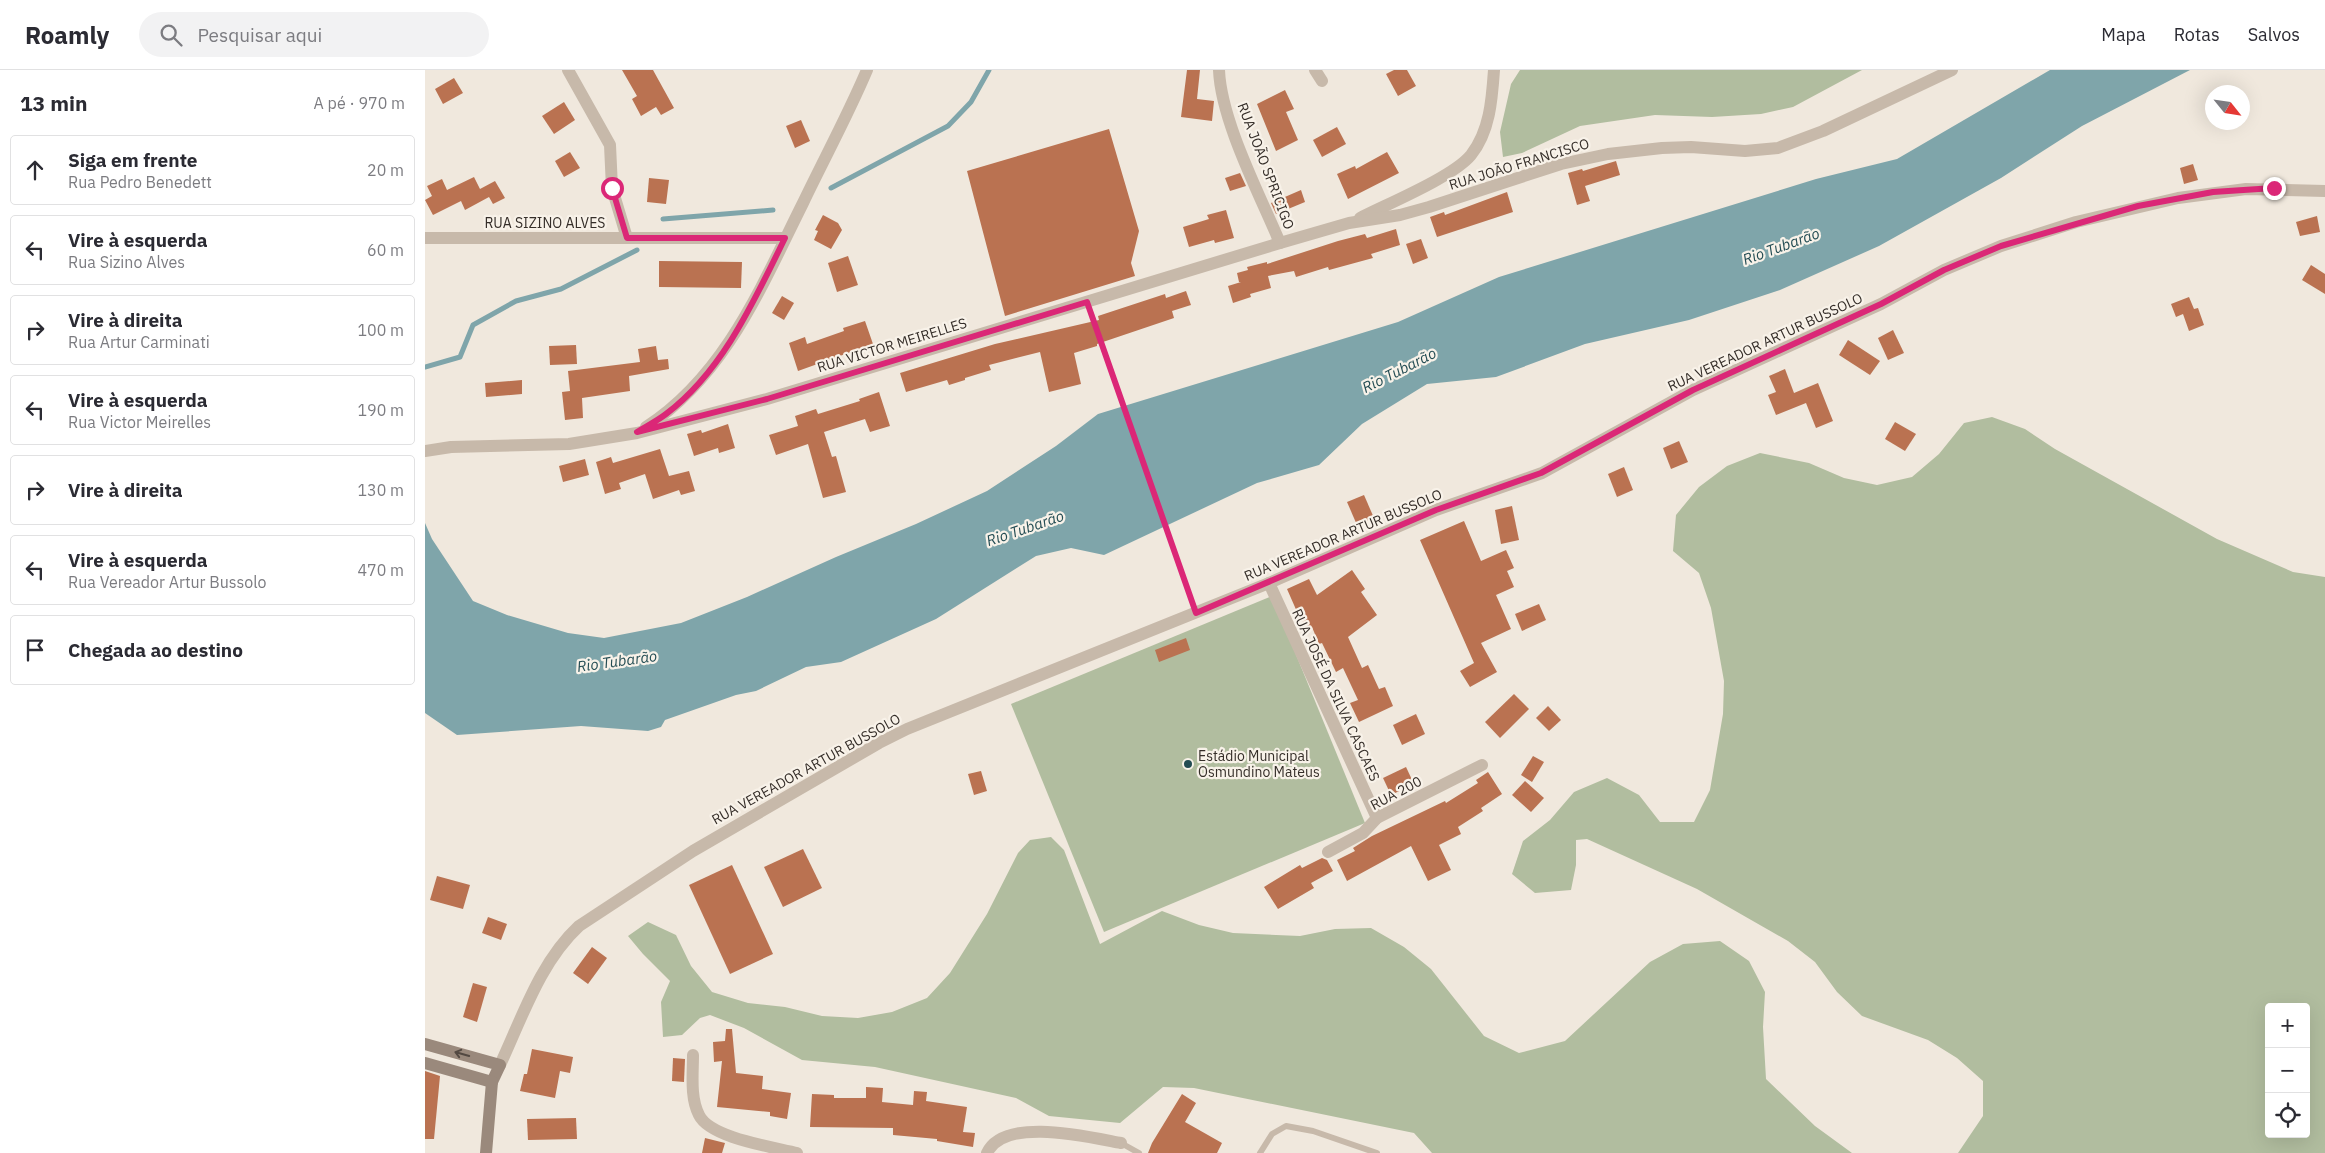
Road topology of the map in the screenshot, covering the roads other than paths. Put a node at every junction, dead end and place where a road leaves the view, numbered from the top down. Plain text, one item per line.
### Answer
1 (568, 70) edge
2 (867, 70) edge
3 (1219, 70) edge
4 (1494, 70) edge
5 (1952, 70) edge
6 (2325, 190) edge
7 (1349, 223) junction
8 (425, 238) edge
9 (627, 238) junction
10 (785, 238) junction
11 (1280, 244) junction
12 (637, 432) junction
13 (430, 450) edge
14 (1269, 584) junction
15 (1482, 765) dead end
16 (1377, 818) junction
17 (1328, 852) dead end
18 (425, 1044) edge
19 (693, 1055) dead end
20 (425, 1063) edge
21 (500, 1065) junction
22 (491, 1082) junction
23 (1121, 1143) joint
24 (486, 1153) edge
25 (797, 1153) edge
26 (987, 1153) edge
27 (1139, 1153) edge
28 (1260, 1153) edge
29 (1377, 1153) edge

1 - 9 street
2 - 10 street
3 - 11 street, RUA JOÃO SPRICIGO
4 - 7 street
5 - 7 street, RUA JOÃO FRANCISCO
6 - 14 street, RUA VEREADOR ARTUR BUSSOLO
7 - 11 street, RUA VICTOR MEIRELLES
8 - 9 street, RUA SIZINO ALVES
9 - 10 street, RUA SIZINO ALVES
10 - 12 street
11 - 12 street, RUA VICTOR MEIRELLES
12 - 13 street, RUA VICTOR MEIRELLES
14 - 16 street, RUA JOSÉ DA SILVA CASCAES
14 - 21 street, RUA VEREADOR ARTUR BUSSOLO
15 - 16 street, RUA 200
16 - 17 street, RUA 200
21 -> 18 street
19 - 25 street
20 - 22 street
21 - 22 street
22 - 24 street
23 - 26 street
23 - 27 lane
28 - 29 lane

